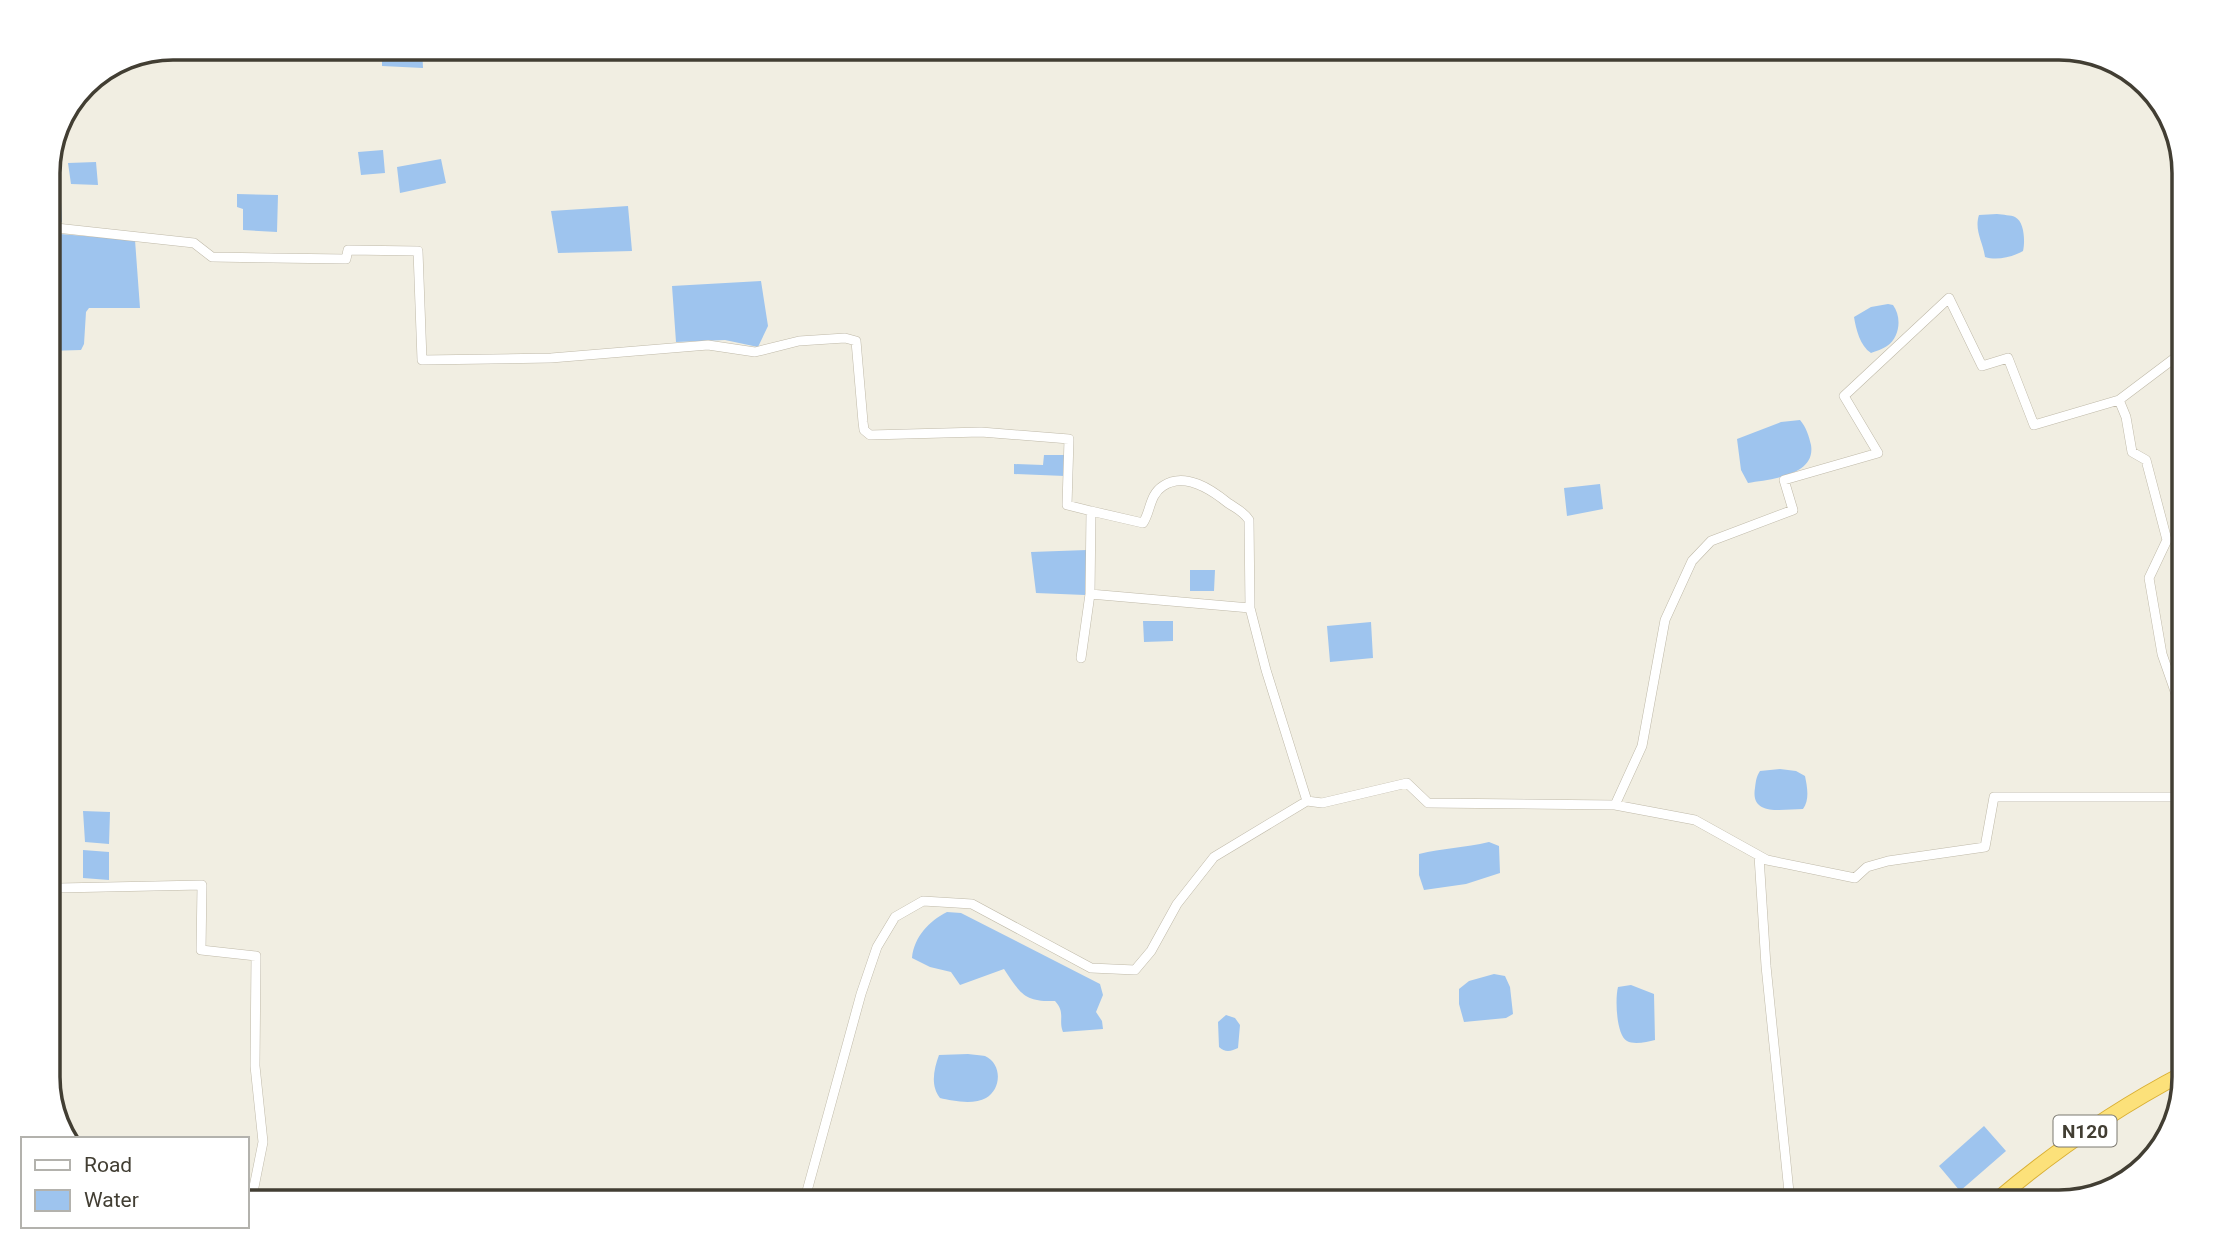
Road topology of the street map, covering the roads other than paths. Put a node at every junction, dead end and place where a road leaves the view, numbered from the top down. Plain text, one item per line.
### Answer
1 (60, 228) edge
2 (2171, 360) edge
3 (2119, 400) junction
4 (1091, 511) junction
5 (1090, 594) junction
6 (1250, 608) junction
7 (1081, 658) dead end
8 (2172, 681) edge
9 (2172, 797) edge
10 (1307, 801) junction
11 (1615, 805) junction
12 (1759, 856) junction
13 (60, 888) edge
14 (2172, 1080) edge
15 (253, 1190) edge
16 (807, 1190) edge
17 (1789, 1190) edge
18 (2008, 1190) edge

1 - 4 street
2 - 3 street
3 - 8 street
3 - 11 street
4 - 5 street
4 - 6 street
5 - 6 street
5 - 7 street
6 - 10 street
9 - 12 street
10 - 11 street
10 - 16 street
11 - 12 street
12 - 17 street
13 - 15 street
14 - 18 highway, N120

